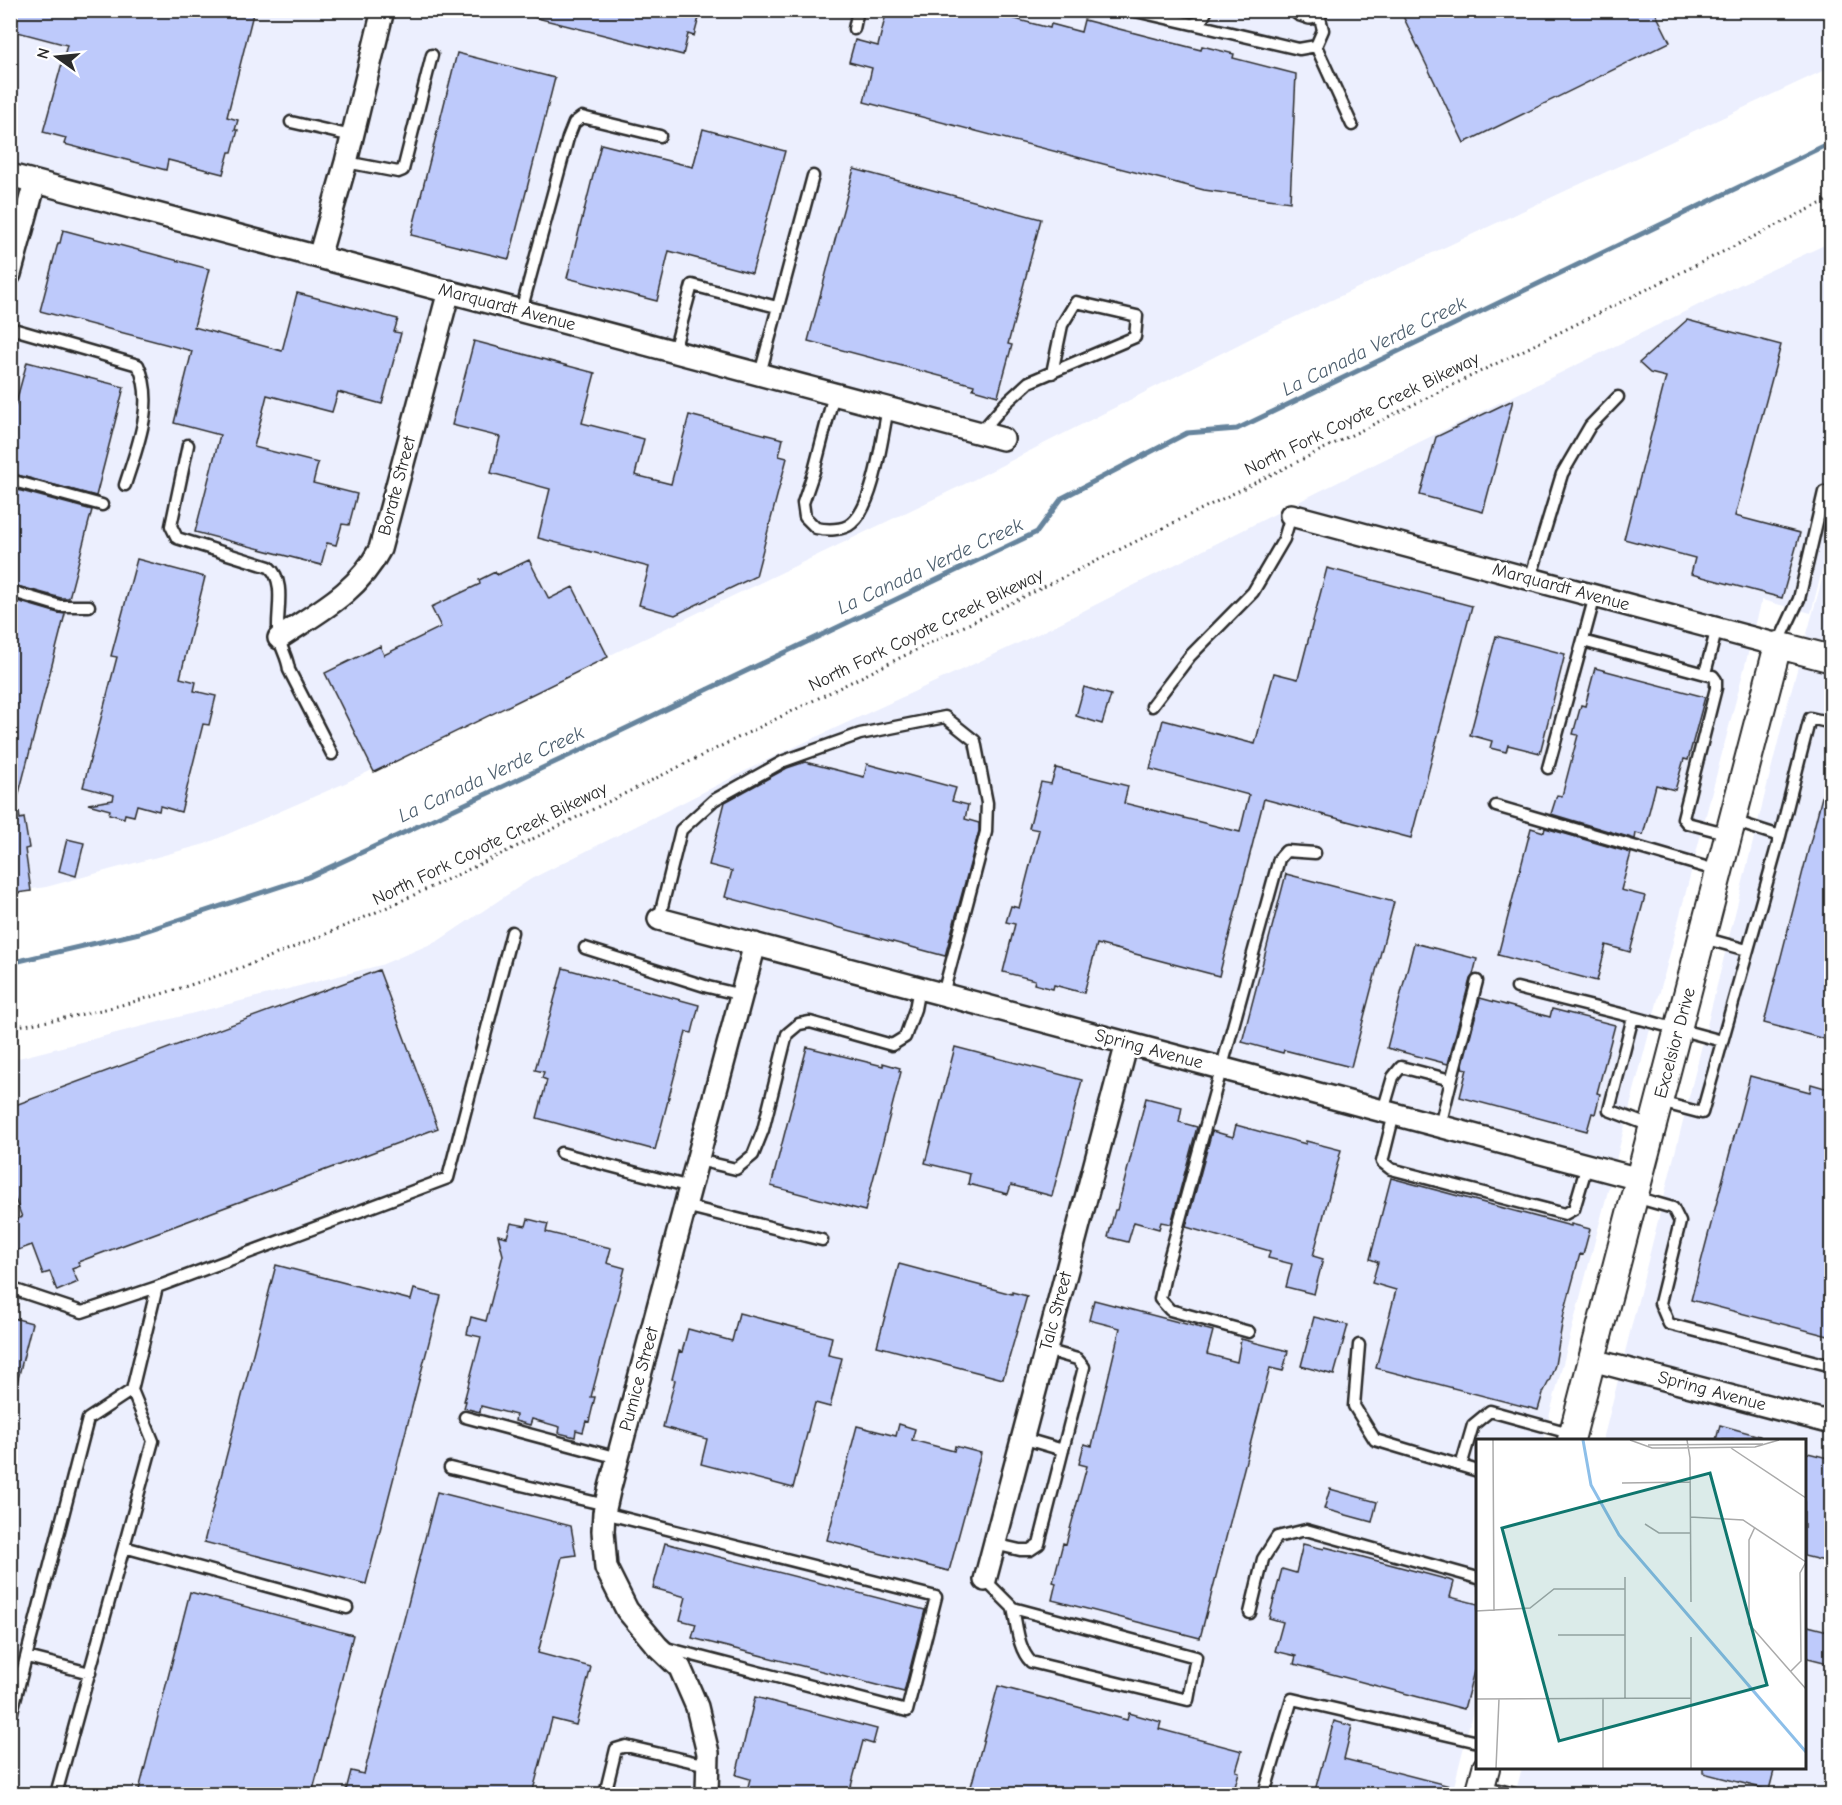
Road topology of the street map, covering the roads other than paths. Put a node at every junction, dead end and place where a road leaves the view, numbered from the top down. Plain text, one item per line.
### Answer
1 (382, 10) edge
2 (858, 10) edge
3 (1131, 10) edge
4 (1207, 10) edge
5 (1301, 10) edge
6 (1317, 10) edge
7 (1193, 24) junction
8 (854, 29) dead end
9 (1316, 46) junction
10 (432, 55) dead end
11 (291, 122) dead end
12 (1352, 125) dead end
13 (352, 136) junction
14 (660, 136) dead end
15 (346, 162) junction
16 (10, 175) edge
17 (813, 176) dead end
18 (35, 182) junction
19 (319, 257) junction
20 (10, 274) edge
21 (449, 291) junction
22 (777, 307) junction
23 (520, 311) junction
24 (10, 328) edge
25 (674, 351) junction
26 (1052, 373) junction
27 (760, 374) junction
28 (834, 394) junction
29 (1618, 397) dead end
30 (888, 408) junction
31 (980, 432) junction
32 (1003, 439) dead end
33 (188, 445) dead end
34 (10, 480) edge
35 (125, 485) dead end
36 (1824, 492) dead end
37 (102, 505) dead end
38 (1291, 515) joint
39 (1530, 579) junction
40 (10, 591) edge
41 (1595, 596) junction
42 (89, 606) dead end
43 (1717, 628) junction
44 (279, 638) junction
45 (1583, 641) junction
46 (1778, 645) junction
47 (1832, 659) edge
48 (1705, 673) junction
49 (1152, 706) dead end
50 (1832, 723) edge
51 (332, 754) dead end
52 (1548, 768) dead end
53 (1496, 806) dead end
54 (1731, 828) junction
55 (1780, 836) junction
56 (1315, 853) dead end
57 (1720, 871) junction
58 (660, 919) joint
59 (512, 932) dead end
60 (1702, 938) junction
61 (755, 944) junction
62 (585, 948) dead end
63 (1747, 950) junction
64 (1477, 981) dead end
65 (919, 988) junction
66 (1517, 988) dead end
67 (944, 994) junction
68 (742, 995) junction
69 (1633, 1017) junction
70 (1678, 1030) junction
71 (1722, 1041) junction
72 (1127, 1043) junction
73 (1222, 1068) junction
74 (1450, 1085) junction
75 (1660, 1102) junction
76 (1389, 1112) junction
77 (1440, 1126) junction
78 (1653, 1127) junction
79 (561, 1153) dead end
80 (698, 1160) junction
81 (1587, 1165) junction
82 (1637, 1188) junction
83 (688, 1196) junction
84 (822, 1240) dead end
85 (158, 1287) junction
86 (10, 1288) edge
87 (1249, 1332) dead end
88 (1359, 1345) dead end
89 (1046, 1350) junction
90 (1593, 1360) junction
91 (1832, 1366) edge
92 (132, 1390) junction
93 (465, 1417) dead end
94 (1832, 1423) edge
95 (1572, 1437) edge
96 (1022, 1438) junction
97 (1063, 1450) junction
98 (618, 1458) junction
99 (1461, 1466) junction
100 (450, 1468) dead end
101 (1476, 1470) edge
102 (605, 1509) junction
103 (994, 1544) junction
104 (124, 1547) junction
105 (1476, 1577) edge
106 (985, 1580) joint
107 (347, 1608) dead end
108 (1013, 1608) junction
109 (1250, 1613) dead end
110 (657, 1646) junction
111 (27, 1657) junction
112 (90, 1672) junction
113 (10, 1719) edge
114 (1476, 1742) edge
115 (707, 1765) junction
116 (1482, 1783) edge
117 (56, 1794) edge
118 (605, 1794) edge
119 (707, 1794) edge
120 (1264, 1794) edge
121 (1515, 1794) edge

1 - 13 street
2 - 8 lane
3 - 7 lane
4 - 7 lane
5 - 6 street
6 - 9 lane
7 - 9 lane
9 - 12 lane
10 - 15 lane
11 - 13 lane
13 - 15 street
14 - 23 lane
15 - 19 street
16 - 18 street, Marquardt Avenue
17 - 22 lane
18 - 19 street, Marquardt Avenue
18 - 20 street
19 - 21 street, Marquardt Avenue
21 - 23 street, Marquardt Avenue
21 - 44 street, Borate Street
22 - 25 lane
22 - 27 lane
23 - 25 street, Marquardt Avenue
24 - 35 lane
25 - 27 street, Marquardt Avenue
26 - 26 lane
26 - 31 lane
27 - 28 street, Marquardt Avenue
28 - 30 street, Marquardt Avenue
28 - 30 lane
29 - 39 lane
30 - 31 street, Marquardt Avenue
31 - 32 street, Marquardt Avenue
33 - 44 lane
34 - 37 lane
36 - 46 lane
38 - 39 street, Marquardt Avenue
38 - 49 lane
39 - 41 street, Marquardt Avenue
40 - 42 lane
41 - 43 street, Marquardt Avenue
41 - 45 lane
43 - 46 street, Marquardt Avenue
43 - 48 lane
44 - 51 lane
45 - 48 lane
45 - 52 lane
46 - 47 street, Marquardt Avenue
46 - 54 street, Excelsior Drive
48 - 54 lane
50 - 55 lane
53 - 57 lane
54 - 55 lane
54 - 57 street, Excelsior Drive
55 - 63 lane
56 - 73 lane
57 - 60 street, Excelsior Drive
58 - 61 street, Spring Avenue
58 - 67 lane
59 - 85 lane
60 - 63 lane
60 - 70 street, Excelsior Drive
61 - 65 street, Spring Avenue
61 - 68 street, Pumice Street
62 - 68 lane
63 - 71 lane
64 - 74 lane
65 - 67 street, Spring Avenue
65 - 80 lane
66 - 69 lane
67 - 72 street, Spring Avenue
68 - 80 street, Pumice Street
69 - 70 lane
69 - 78 lane
70 - 71 lane
70 - 75 street, Excelsior Drive
71 - 75 lane
72 - 73 street, Spring Avenue
72 - 89 street, Talc Street
73 - 76 street, Spring Avenue
73 - 87 lane
74 - 76 lane
74 - 77 lane
75 - 78 street, Excelsior Drive
76 - 77 street, Spring Avenue
76 - 81 lane
77 - 81 street, Spring Avenue
78 - 82 street, Excelsior Drive
79 - 83 lane
80 - 83 street, Pumice Street
81 - 82 street, Spring Avenue
82 - 90 street, Excelsior Drive
82 - 91 lane
83 - 84 lane
83 - 98 street, Pumice Street
85 - 86 lane
85 - 92 lane
88 - 99 lane
89 - 96 street, Talc Street
89 - 97 lane
90 - 94 street, Spring Avenue
90 - 95 street, Excelsior Drive
92 - 104 lane
92 - 111 lane
93 - 98 lane
95 - 99 lane
96 - 97 lane
96 - 103 street, Talc Street
97 - 103 lane
98 - 102 street, Pumice Street
99 - 101 lane
100 - 102 lane
102 - 110 street, Pumice Street
102 - 110 lane
103 - 106 street, Talc Street
104 - 107 lane
104 - 112 lane
105 - 109 lane
106 - 108 lane
108 - 108 lane
110 - 115 street, Pumice Street
111 - 112 lane
111 - 113 lane
112 - 117 lane
114 - 120 lane
115 - 118 lane
115 - 119 street, Pumice Street
116 - 121 lane

